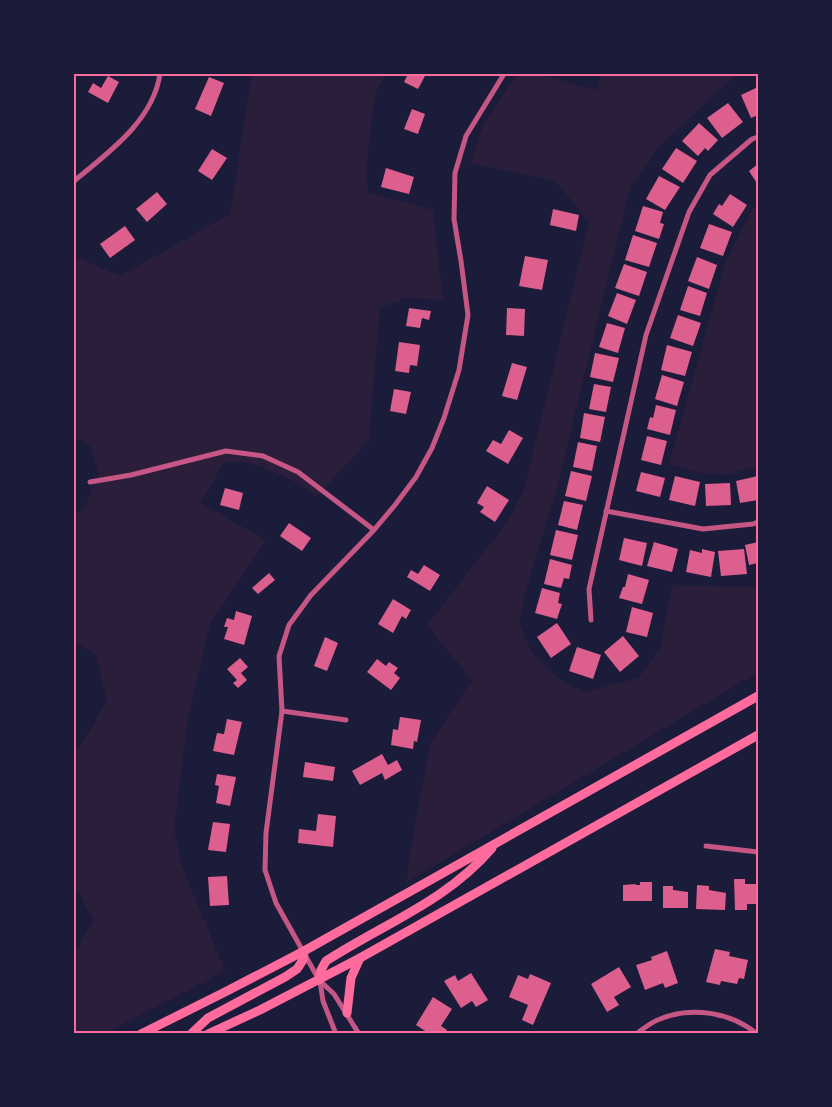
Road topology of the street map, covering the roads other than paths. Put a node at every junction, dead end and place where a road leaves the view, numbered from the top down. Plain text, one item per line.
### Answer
1 (160, 74) edge
2 (504, 74) edge
3 (759, 137) edge
4 (74, 181) edge
5 (90, 482) dead end
6 (606, 511) junction
7 (759, 522) edge
8 (374, 530) junction
9 (591, 620) dead end
10 (759, 696) edge
11 (282, 711) junction
12 (346, 720) dead end
13 (759, 735) edge
14 (498, 842) junction
15 (706, 846) dead end
16 (759, 852) edge
17 (304, 951) junction
18 (360, 958) junction
19 (319, 980) junction
20 (347, 1013) junction
21 (141, 1034) edge
22 (191, 1034) edge
23 (208, 1034) edge
24 (336, 1034) edge
25 (359, 1034) edge
26 (636, 1034) edge
27 (757, 1034) edge

1 - 4 street
2 - 8 street
3 - 6 street
5 - 8 street
6 - 7 street
6 - 9 street
8 - 11 street
10 - 14 highway
11 - 12 street
11 - 17 street
13 - 18 highway
14 - 17 highway
14 - 19 highway
15 - 16 street
17 - 19 street
17 - 21 highway
17 - 22 highway
18 - 19 highway
18 - 20 highway
19 - 20 street
19 - 23 highway
19 - 24 street
20 - 25 street
26 - 27 street

